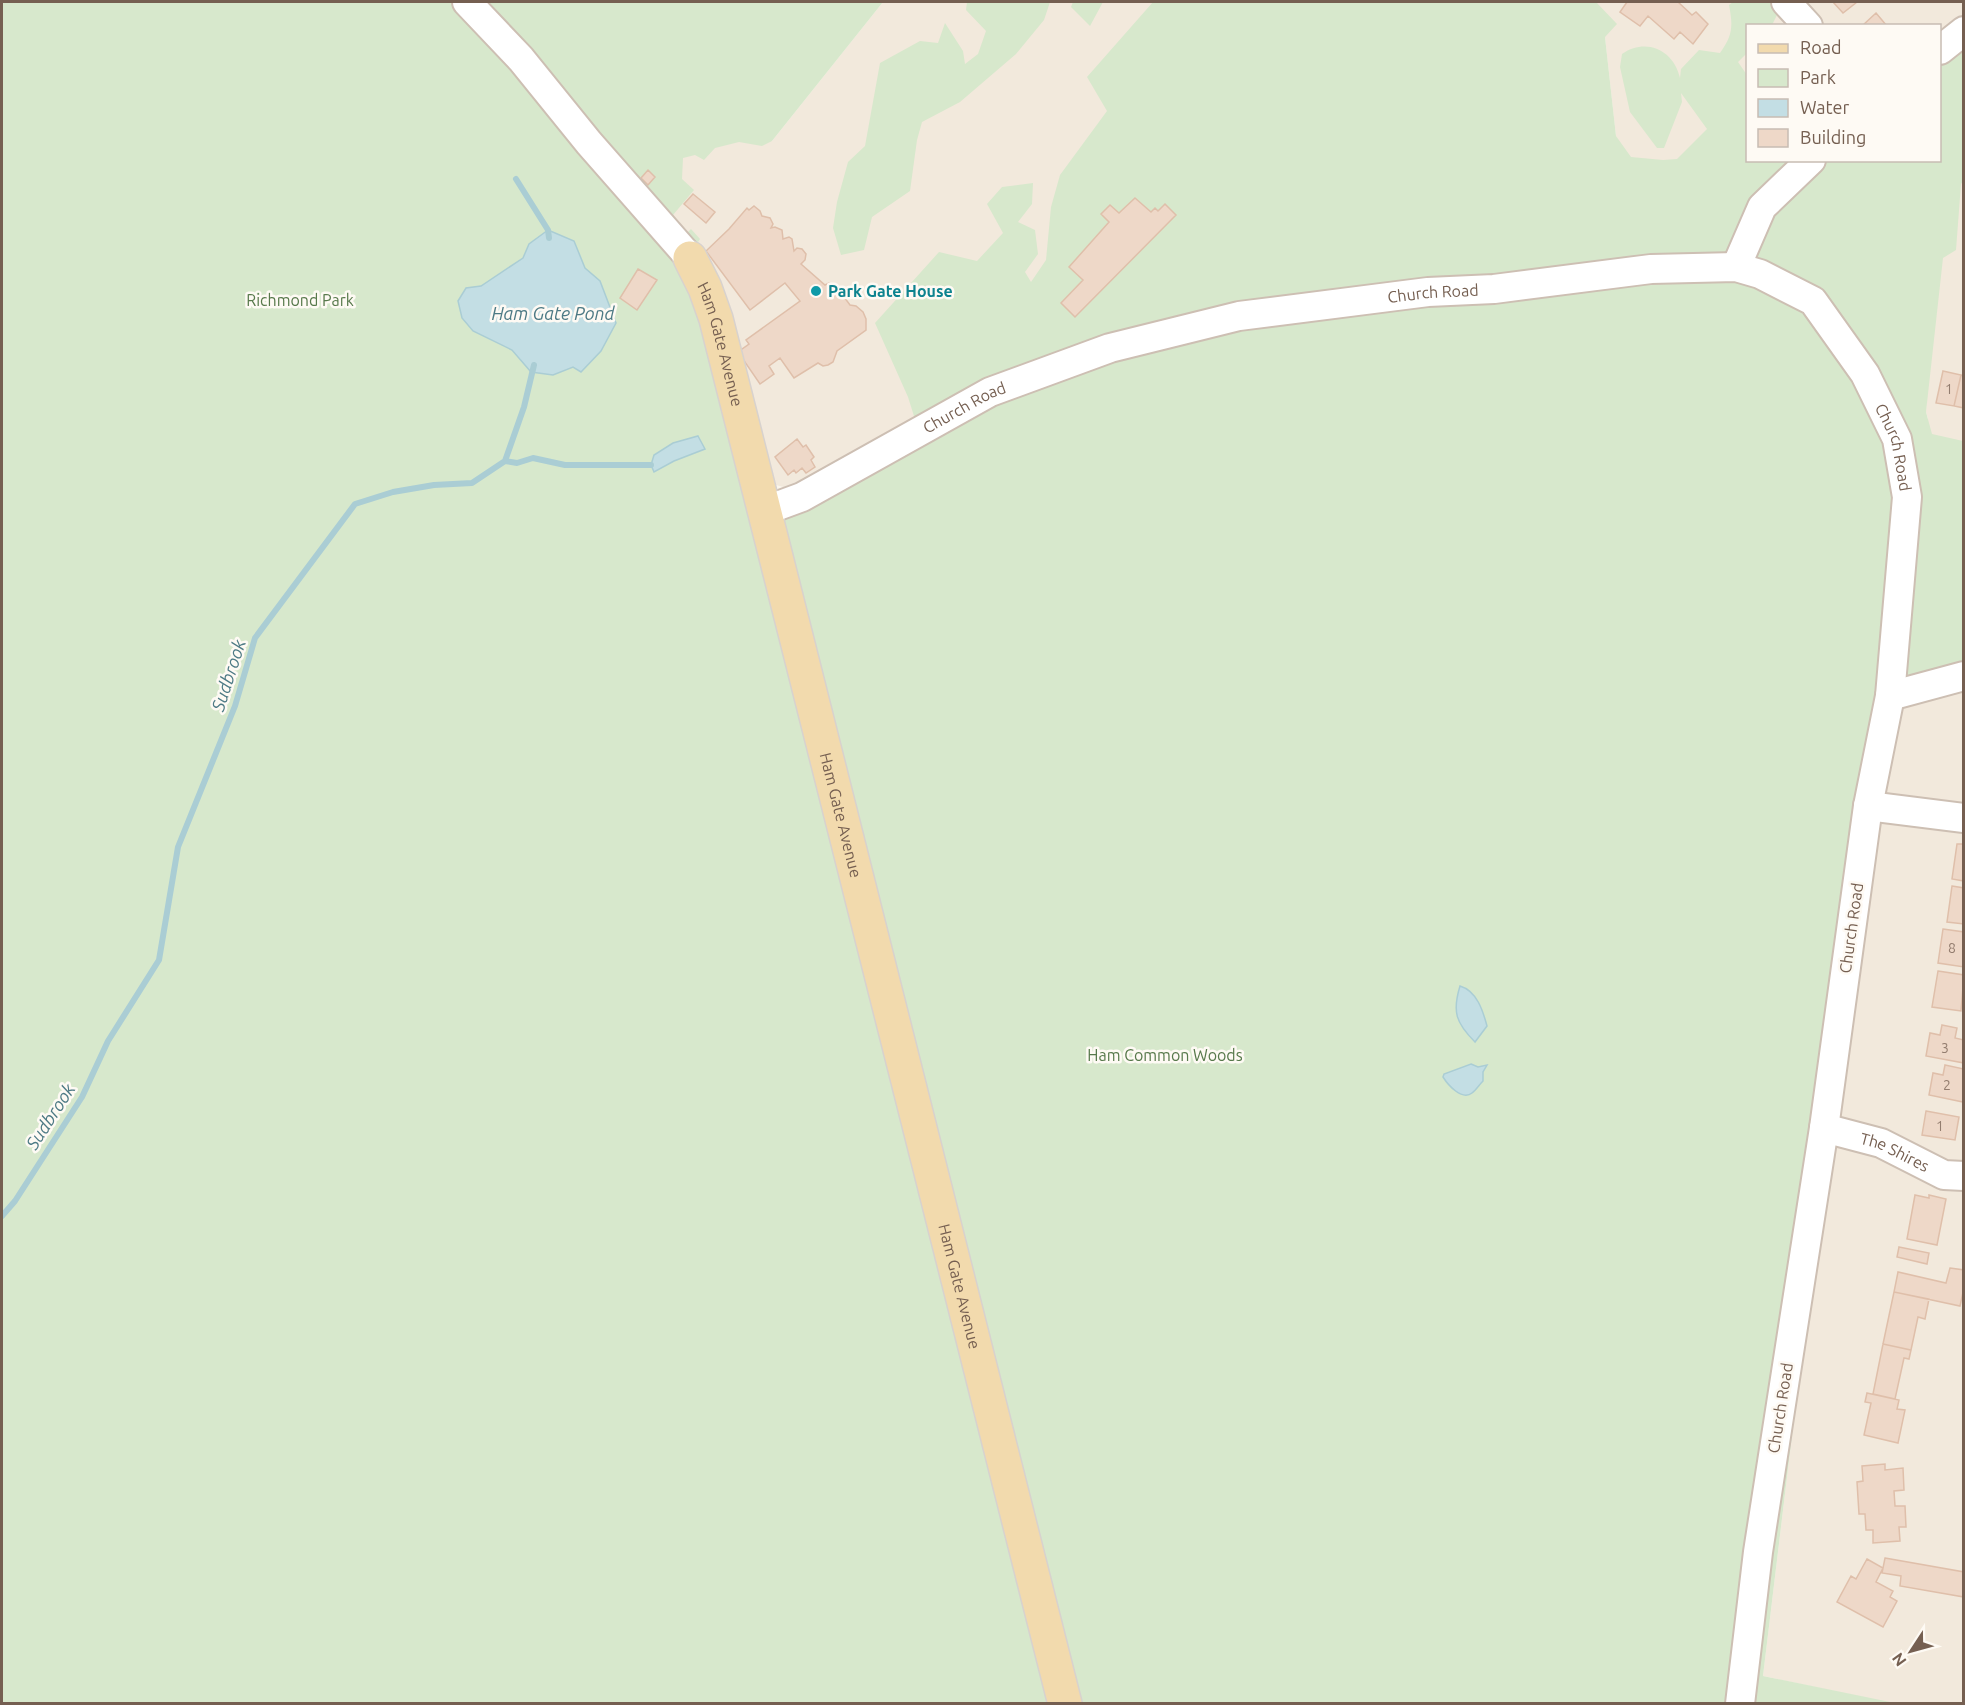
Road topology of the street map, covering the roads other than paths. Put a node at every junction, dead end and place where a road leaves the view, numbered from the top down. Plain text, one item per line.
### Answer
1 (467, 2) edge
2 (1786, 2) edge
3 (1806, 24) edge
4 (1964, 31) edge
5 (1941, 49) edge
6 (1810, 162) edge
7 (690, 258) joint
8 (1736, 267) junction
9 (764, 511) junction
10 (1964, 676) edge
11 (1890, 696) junction
12 (1868, 806) junction
13 (1964, 818) edge
14 (1824, 1128) junction
15 (1964, 1176) edge
16 (1065, 1704) edge
17 (1740, 1704) edge

1 - 7 street, Ham Gate Avenue
2 - 3 street
4 - 5 street
6 - 8 street
7 - 9 main road, Ham Gate Avenue
8 - 9 street, Church Road
8 - 11 street, Church Road
9 - 16 main road, Ham Gate Avenue
10 - 11 street
11 - 12 street, Church Road
12 - 13 street
12 - 14 street, Church Road
14 - 15 street, The Shires
14 - 17 street, Church Road

